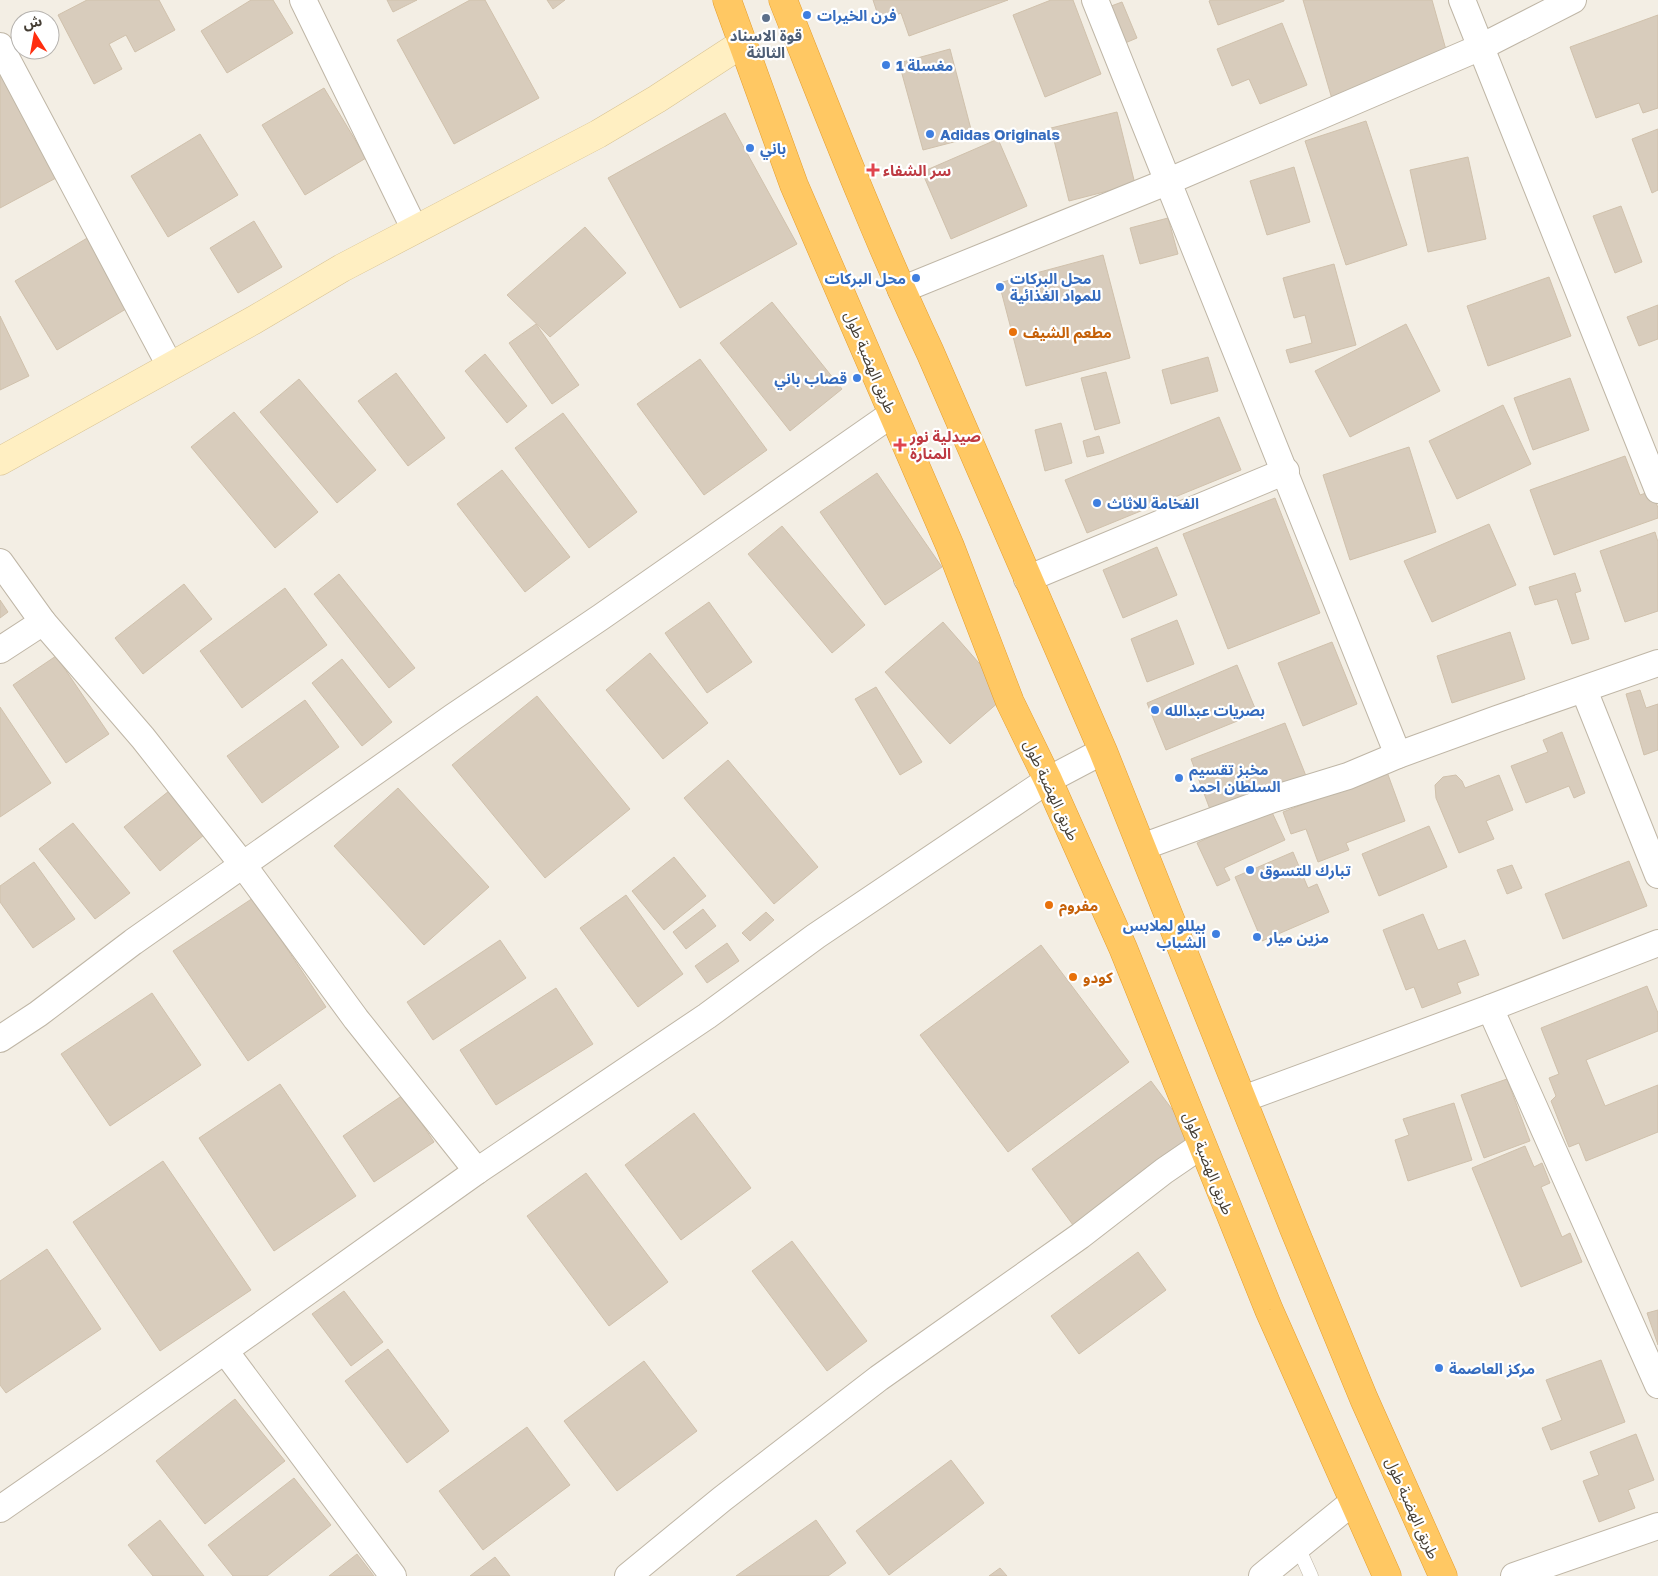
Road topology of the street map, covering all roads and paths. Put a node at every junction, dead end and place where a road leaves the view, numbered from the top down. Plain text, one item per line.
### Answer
1 (303, 0) edge
2 (727, 0) edge
3 (783, 0) edge
4 (1095, 0) edge
5 (1462, 0) edge
6 (1573, 0) edge
7 (742, 43) junction
8 (0, 46) edge
9 (1481, 47) junction
10 (1169, 181) junction
11 (415, 230) junction
12 (901, 290) junction
13 (170, 366) junction
14 (892, 414) junction
15 (0, 461) edge
16 (1286, 471) junction
17 (1658, 490) edge
18 (0, 562) edge
19 (1027, 579) junction
20 (43, 622) junction
21 (0, 650) edge
22 (1658, 663) edge
23 (1584, 690) junction
24 (1103, 751) junction
25 (1398, 754) junction
26 (1048, 780) junction
27 (1142, 847) junction
28 (243, 864) junction
29 (1658, 875) edge
30 (1658, 943) edge
31 (1490, 1008) junction
32 (0, 1039) edge
33 (1243, 1099) junction
34 (1202, 1145) junction
35 (477, 1171) junction
36 (225, 1351) junction
37 (1658, 1385) edge
38 (1354, 1501) junction
39 (0, 1509) edge
40 (1658, 1526) edge
41 (1298, 1547) junction
42 (392, 1576) edge
43 (628, 1576) edge
44 (1262, 1576) edge
45 (1311, 1576) edge
46 (1387, 1576) edge
47 (1443, 1576) edge
48 (1514, 1576) edge

1 - 11 street
2 - 7 highway, طريق الهضبة طول
3 - 12 highway, طريق الهضبة طول
4 - 10 street
5 - 9 street
6 - 9 street
7 - 11 street
7 - 14 highway, طريق الهضبة طول
8 - 13 street
9 - 10 street
9 - 17 street
10 - 12 street
10 - 16 street
11 - 13 street
12 - 19 highway, طريق الهضبة طول
13 - 15 street
14 - 26 highway, طريق الهضبة طول
14 - 28 street
16 - 19 street
16 - 25 street
18 - 20 street
19 - 24 highway, طريق الهضبة طول
20 - 21 street
20 - 28 street
22 - 23 street
23 - 25 street
23 - 29 street
24 - 26 street
24 - 27 highway, طريق الهضبة طول
25 - 27 street
26 - 34 highway, طريق الهضبة طول
26 - 35 street
27 - 33 highway, طريق الهضبة طول
28 - 32 street
28 - 35 street
30 - 31 street
31 - 33 street
31 - 37 street
33 - 47 highway, طريق الهضبة طول
34 - 38 highway, طريق الهضبة طول
34 - 43 street
35 - 36 street
36 - 39 street
36 - 42 street
38 - 41 street
38 - 46 highway, طريق الهضبة طول
40 - 48 street
41 - 44 street
41 - 45 lane

